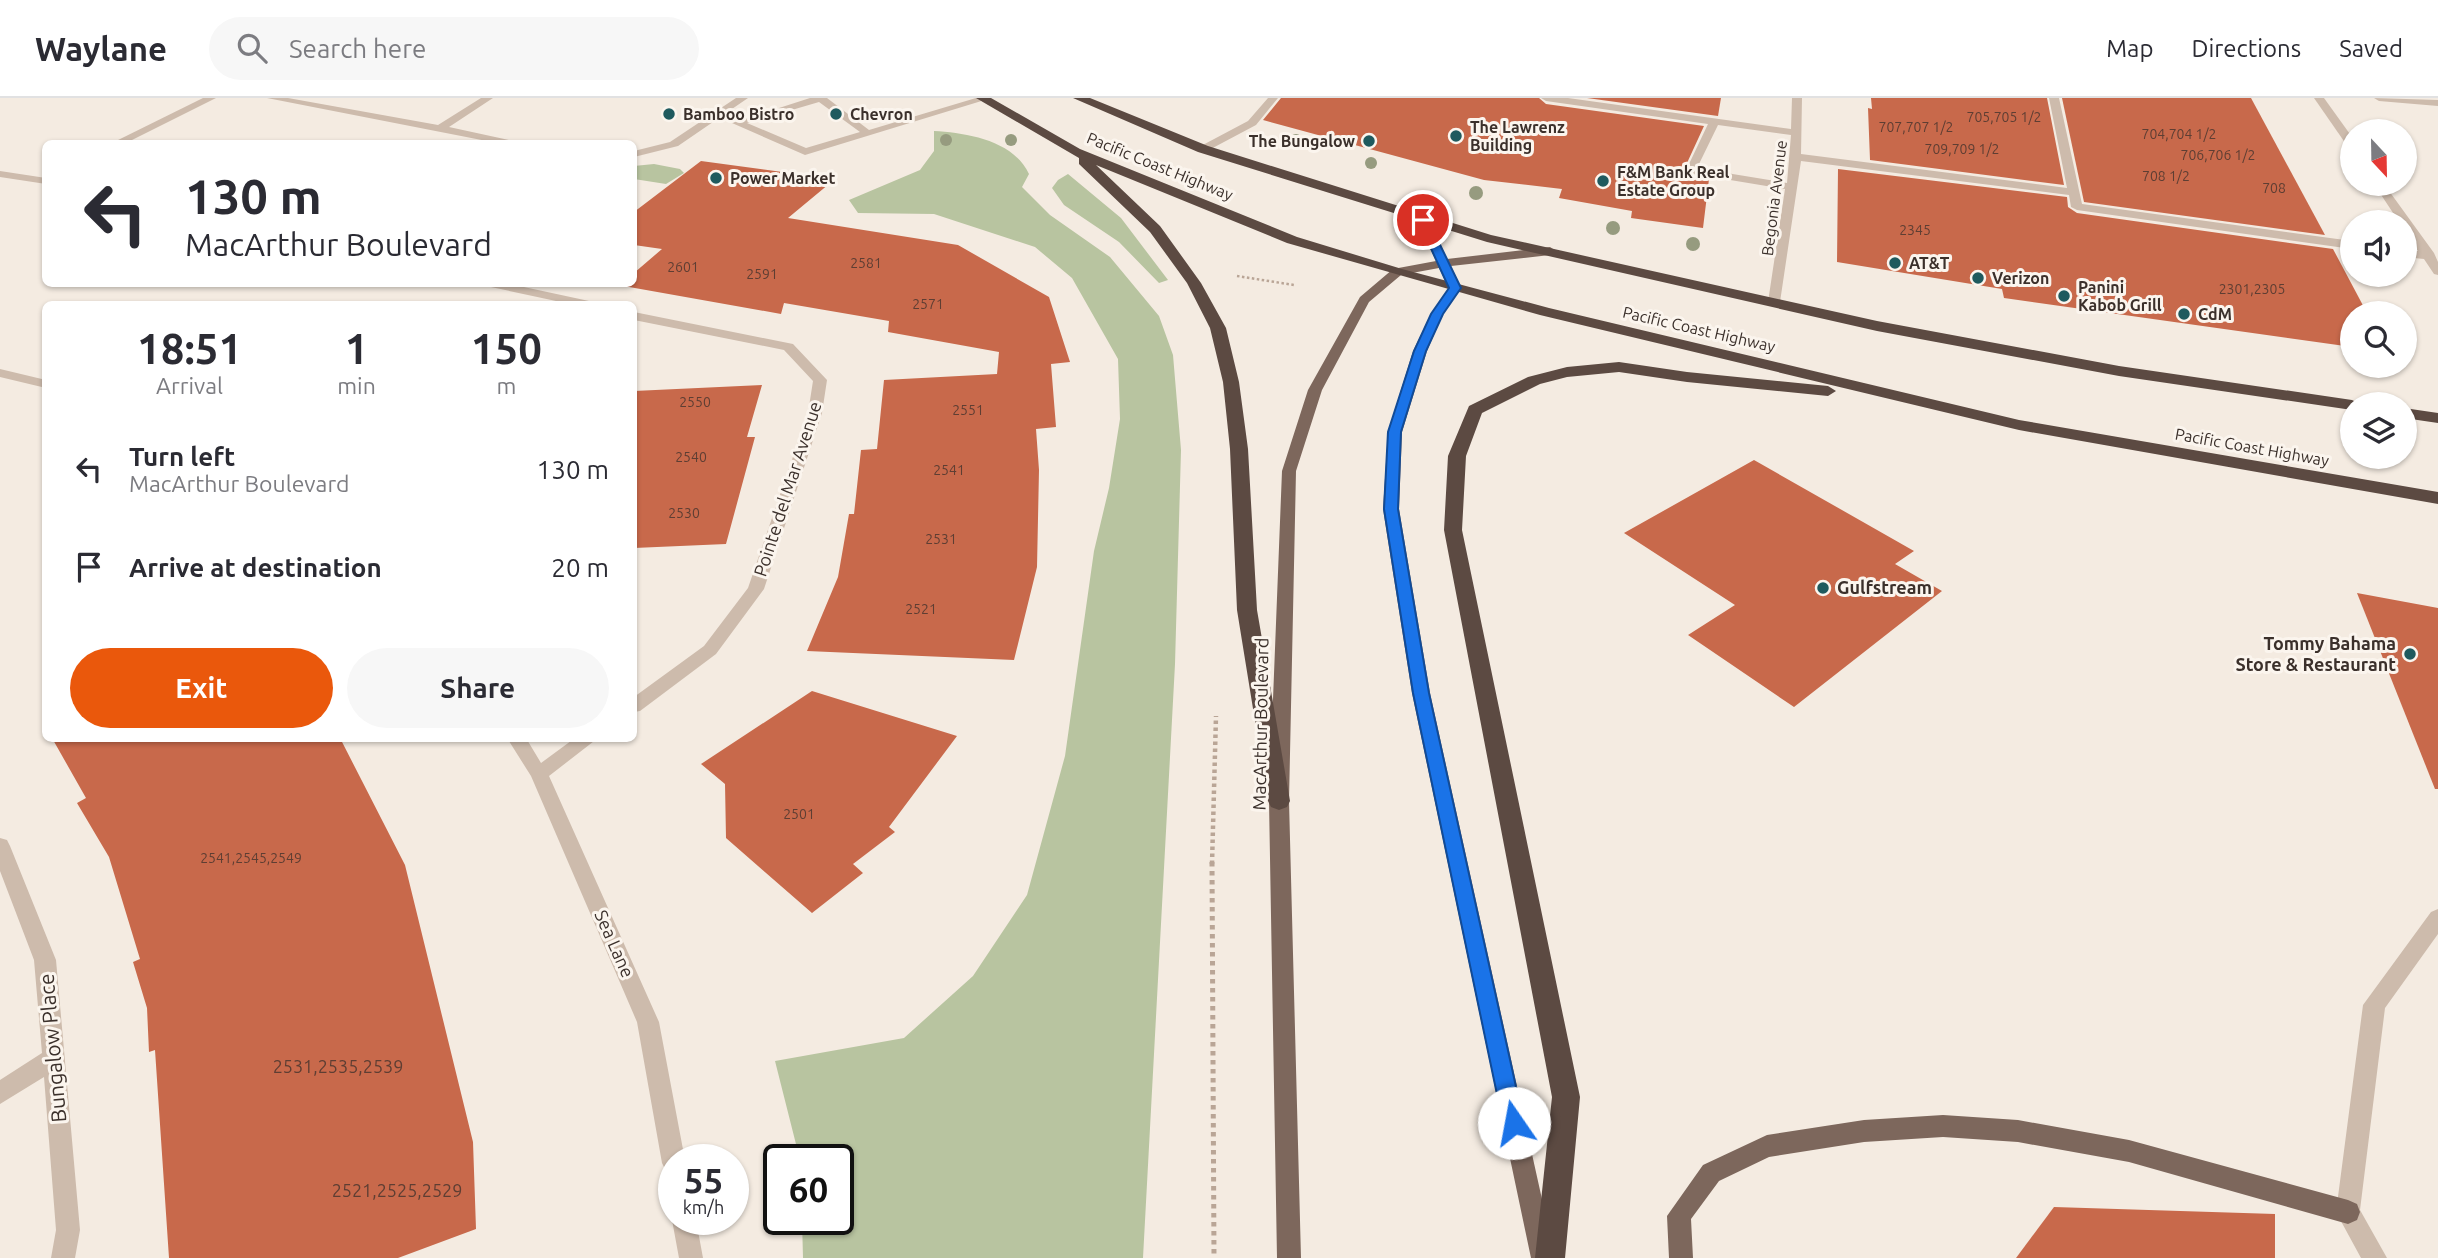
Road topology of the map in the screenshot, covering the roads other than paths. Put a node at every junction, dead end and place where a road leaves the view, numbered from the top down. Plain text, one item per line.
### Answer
1 (211, 98) edge
2 (272, 98) edge
3 (488, 98) edge
4 (743, 98) edge
5 (821, 98) edge
6 (1079, 98) edge
7 (1273, 98) edge
8 (1546, 98) edge
9 (1797, 98) edge
10 (2054, 98) edge
11 (2319, 98) edge
12 (2379, 98) edge
13 (982, 99) edge
14 (2438, 103) edge
15 (709, 120) junction
16 (737, 122) junction
17 (1714, 122) junction
18 (2340, 128) edge
19 (439, 129) junction
20 (867, 133) junction
21 (1798, 133) junction
22 (123, 140) edge
23 (500, 140) edge
24 (1203, 149) junction
25 (1075, 152) junction
26 (637, 153) edge
27 (1796, 157) junction
28 (0, 174) edge
29 (42, 179) edge
30 (1792, 187) junction
31 (2073, 191) junction
32 (2387, 196) edge
33 (1423, 220) junction
34 (2340, 244) edge
35 (1550, 251) junction
36 (2434, 251) edge
37 (1445, 263) junction
38 (2438, 271) edge
39 (1397, 272) junction
40 (508, 287) edge
41 (1455, 288) junction
42 (572, 301) edge
43 (1774, 302) junction
44 (637, 317) edge
45 (0, 373) edge
46 (42, 383) edge
47 (1911, 399) junction
48 (2340, 403) edge
49 (2417, 415) edge
50 (2438, 418) edge
51 (2438, 498) edge
52 (637, 704) edge
53 (519, 742) edge
54 (583, 742) edge
55 (539, 774) junction
56 (1279, 801) junction
57 (0, 846) edge
58 (2438, 918) edge
59 (53, 1058) junction
60 (0, 1093) edge
61 (670, 1144) edge
62 (2348, 1212) junction
63 (687, 1235) edge
64 (63, 1258) edge
65 (691, 1258) edge
66 (1289, 1258) edge
67 (1543, 1258) edge
68 (1550, 1258) edge
69 (1681, 1258) edge
70 (2375, 1258) edge

1 - 22 street
2 - 19 street
3 - 19 street
4 - 15 street
5 - 16 street
5 - 20 street
6 - 24 highway, Pacific Coast Highway
7 - 24 street
8 - 17 street
9 - 21 street, Begonia Avenue
10 - 31 street
11 - 18 street
12 - 14 street
13 - 20 street
13 - 25 highway, Pacific Coast Highway
15 - 16 street
15 - 26 street
16 - 20 street
17 - 21 street
17 - 30 street
19 - 23 street
21 - 27 street, Begonia Avenue
24 - 33 highway, Pacific Coast Highway
25 - 39 highway, Pacific Coast Highway
25 - 56 highway
27 - 30 street, Begonia Avenue
27 - 31 street
28 - 29 street
30 - 43 street, Begonia Avenue
31 - 34 street
32 - 36 street
33 - 35 highway, Pacific Coast Highway
33 - 37 main road
35 - 37 main road, MacArthur Boulevard
35 - 43 highway, Pacific Coast Highway
36 - 38 street
37 - 39 main road, MacArthur Boulevard
37 - 41 main road
39 - 41 highway, Pacific Coast Highway
39 - 56 main road, MacArthur Boulevard
40 - 42 street
41 - 47 highway, Pacific Coast Highway
41 - 67 main road
43 - 48 highway, Pacific Coast Highway
44 - 52 street, Pointe del Mar Avenue
45 - 46 street
47 - 51 highway, Pacific Coast Highway
47 - 68 highway
49 - 50 highway
53 - 55 street, Sea Lane
54 - 55 street
55 - 61 street, Sea Lane
56 - 66 main road, MacArthur Boulevard
57 - 59 street, Bungalow Place
58 - 62 street
59 - 60 street
59 - 64 street, Bungalow Place
62 - 69 main road
62 - 70 street
63 - 65 street

